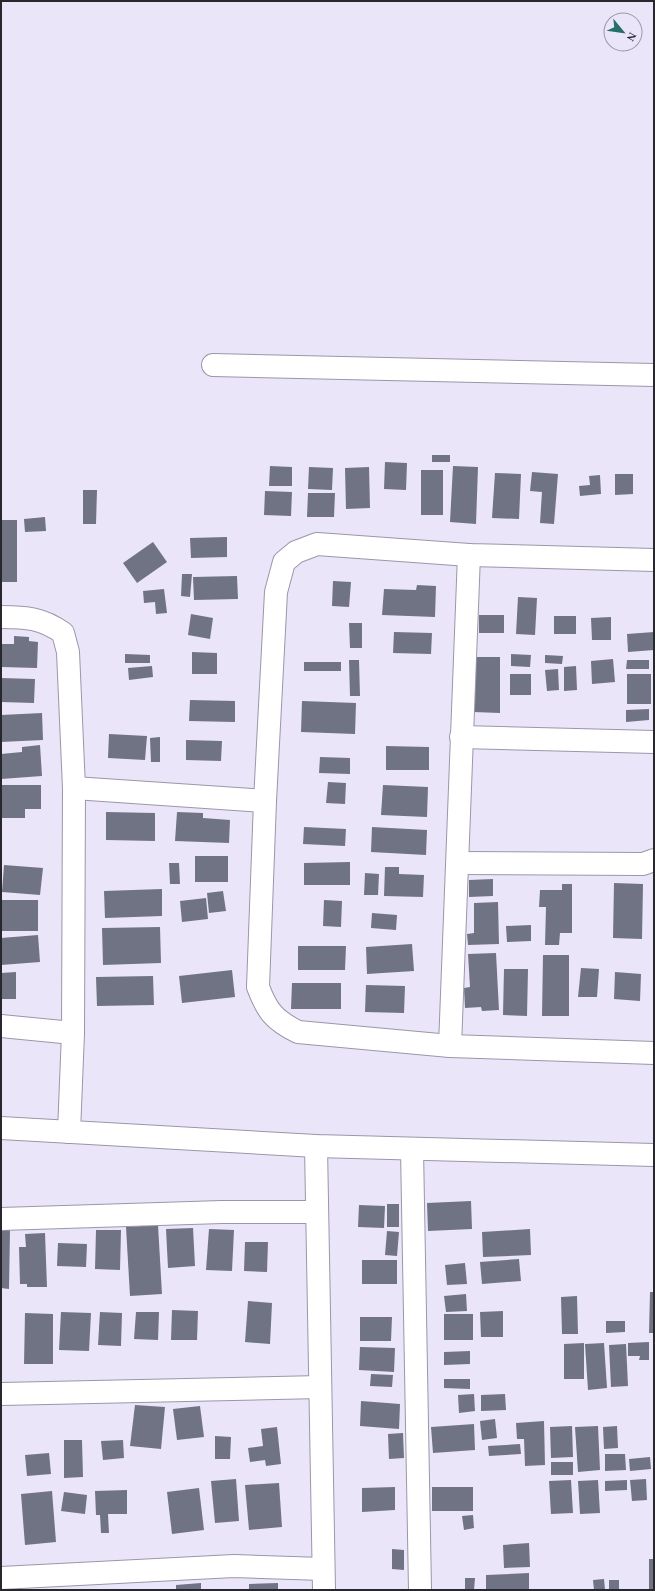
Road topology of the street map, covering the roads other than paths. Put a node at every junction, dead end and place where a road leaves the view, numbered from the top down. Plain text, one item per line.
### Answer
1 (213, 365) dead end
2 (654, 375) edge
3 (468, 555) junction
4 (654, 560) edge
5 (1, 617) edge
6 (461, 737) junction
7 (654, 742) edge
8 (74, 788) junction
9 (265, 801) junction
10 (654, 860) edge
11 (458, 863) junction
12 (1, 1026) edge
13 (73, 1033) junction
14 (450, 1046) junction
15 (654, 1052) edge
16 (1, 1128) edge
17 (69, 1132) junction
18 (316, 1146) junction
19 (412, 1148) junction
20 (654, 1155) edge
21 (317, 1212) junction
22 (1, 1219) edge
23 (320, 1387) junction
24 (1, 1394) edge
25 (1, 1578) edge
26 (323, 1580) edge
27 (420, 1590) edge

1 - 2 street
3 - 4 street
3 - 6 street
3 - 9 street
5 - 8 street
6 - 7 street
6 - 11 street
8 - 9 street
8 - 13 street
9 - 14 street
10 - 11 street
11 - 14 street
12 - 13 street
13 - 17 street
14 - 15 street
16 - 17 street
17 - 18 street
18 - 19 street
18 - 21 street
19 - 20 street
19 - 27 street
21 - 22 street
21 - 23 street
23 - 24 street
23 - 26 street
25 - 26 street

